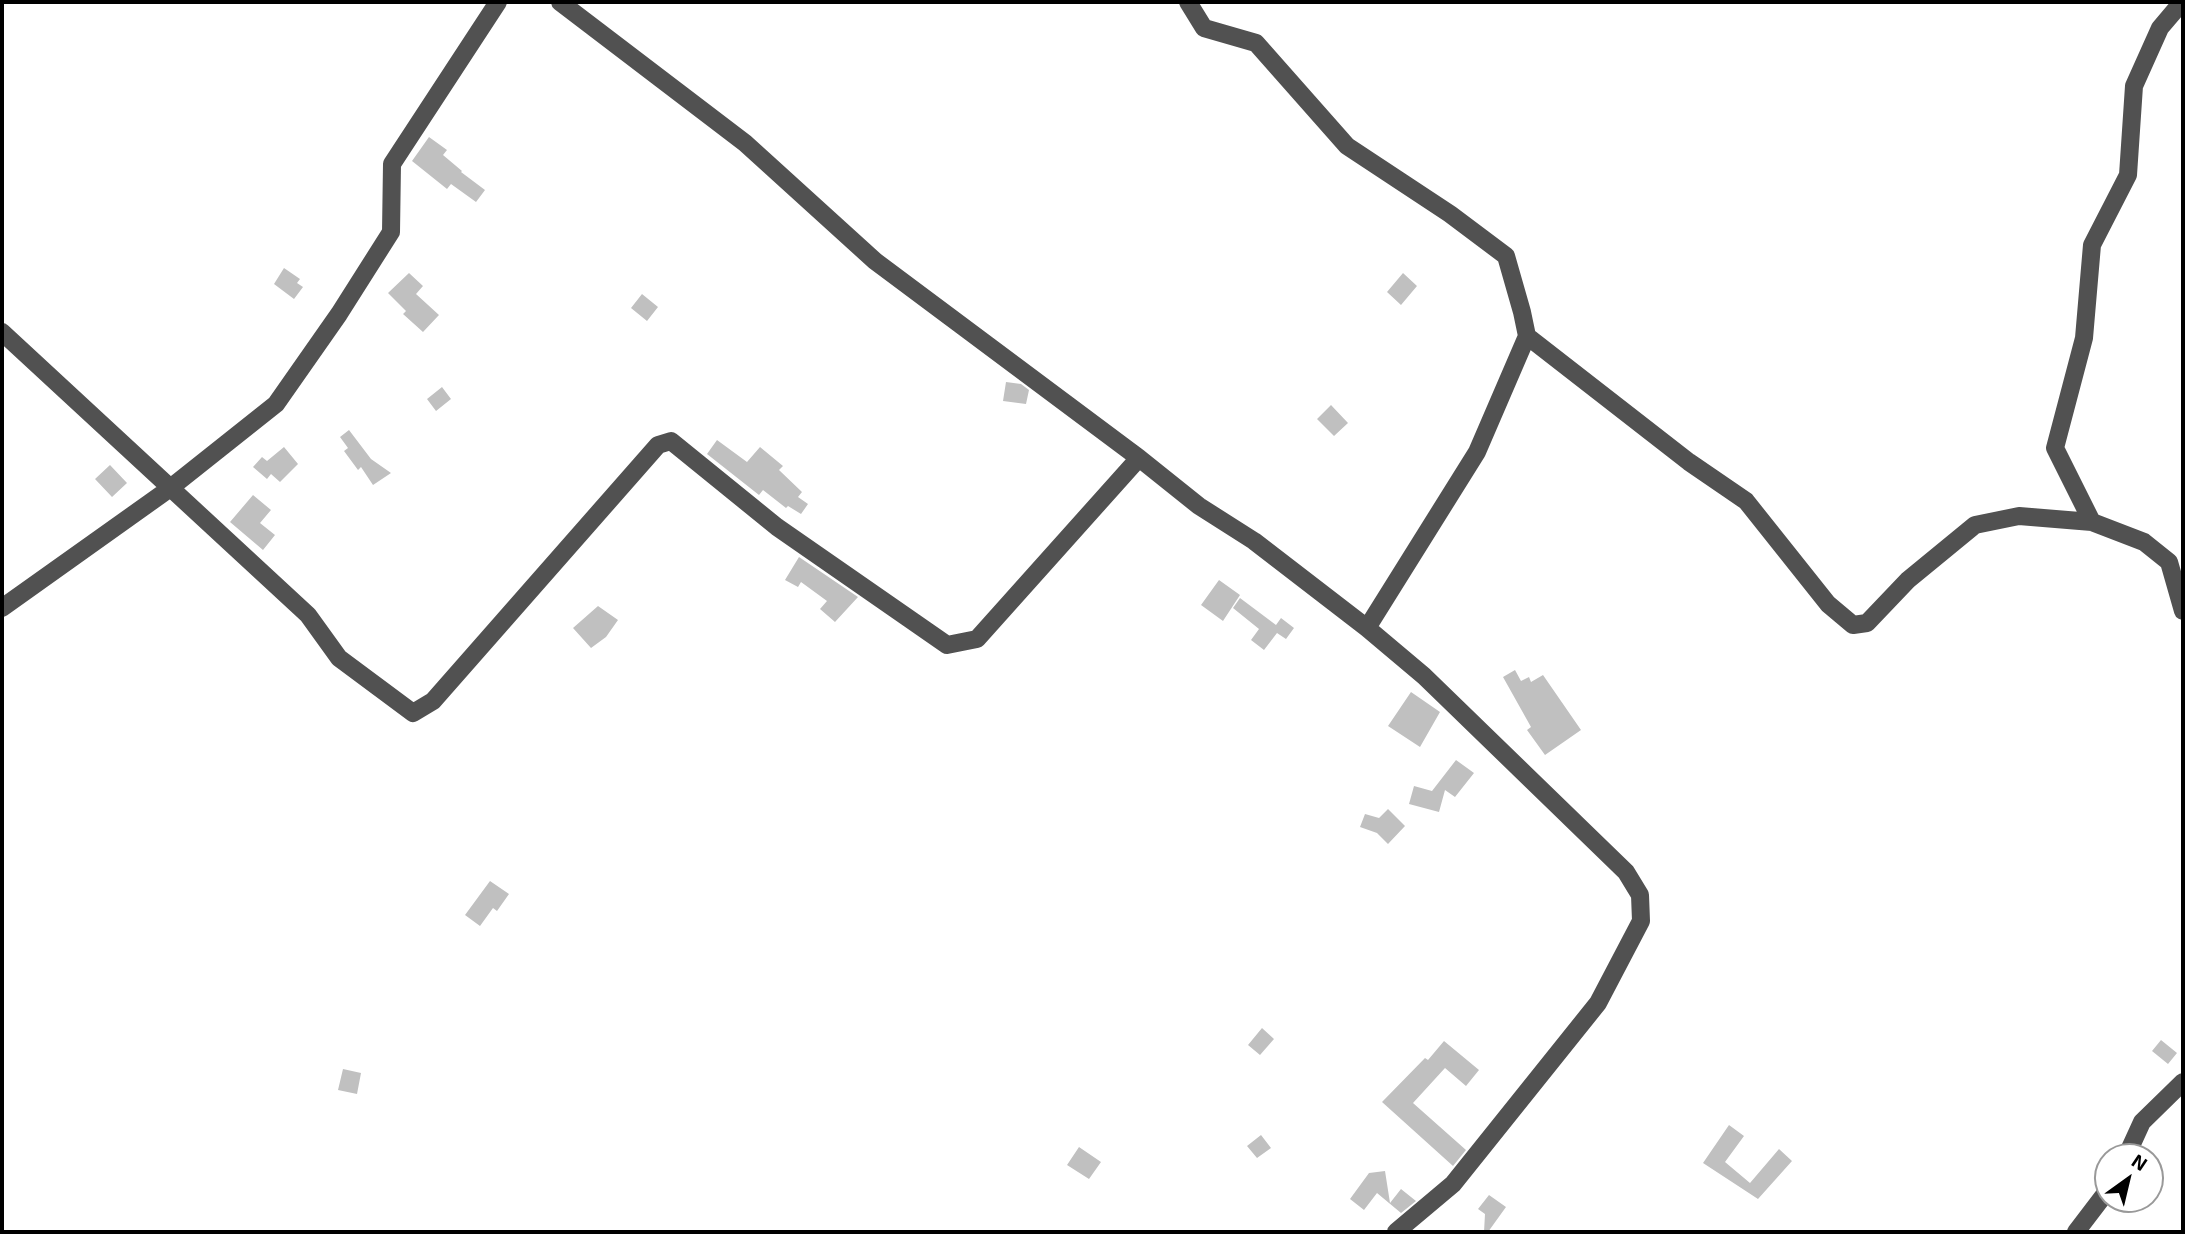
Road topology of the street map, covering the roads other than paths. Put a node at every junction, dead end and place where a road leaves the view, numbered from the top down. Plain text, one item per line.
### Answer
1 (498, 2) edge
2 (560, 2) edge
3 (1188, 2) edge
4 (2182, 2) edge
5 (2, 332) edge
6 (1527, 336) junction
7 (1139, 458) junction
8 (169, 489) junction
9 (2092, 522) junction
10 (2, 608) edge
11 (2183, 611) edge
12 (1367, 628) junction
13 (2183, 1082) edge
14 (2132, 1143) edge
15 (2094, 1208) edge
16 (1396, 1232) edge
17 (2076, 1232) edge

1 - 8 street
2 - 7 street
3 - 6 street
4 - 9 street
5 - 8 street
6 - 9 street
6 - 12 street
7 - 8 street
7 - 12 street
8 - 10 street
9 - 11 street
12 - 16 street
13 - 14 street
15 - 17 street

